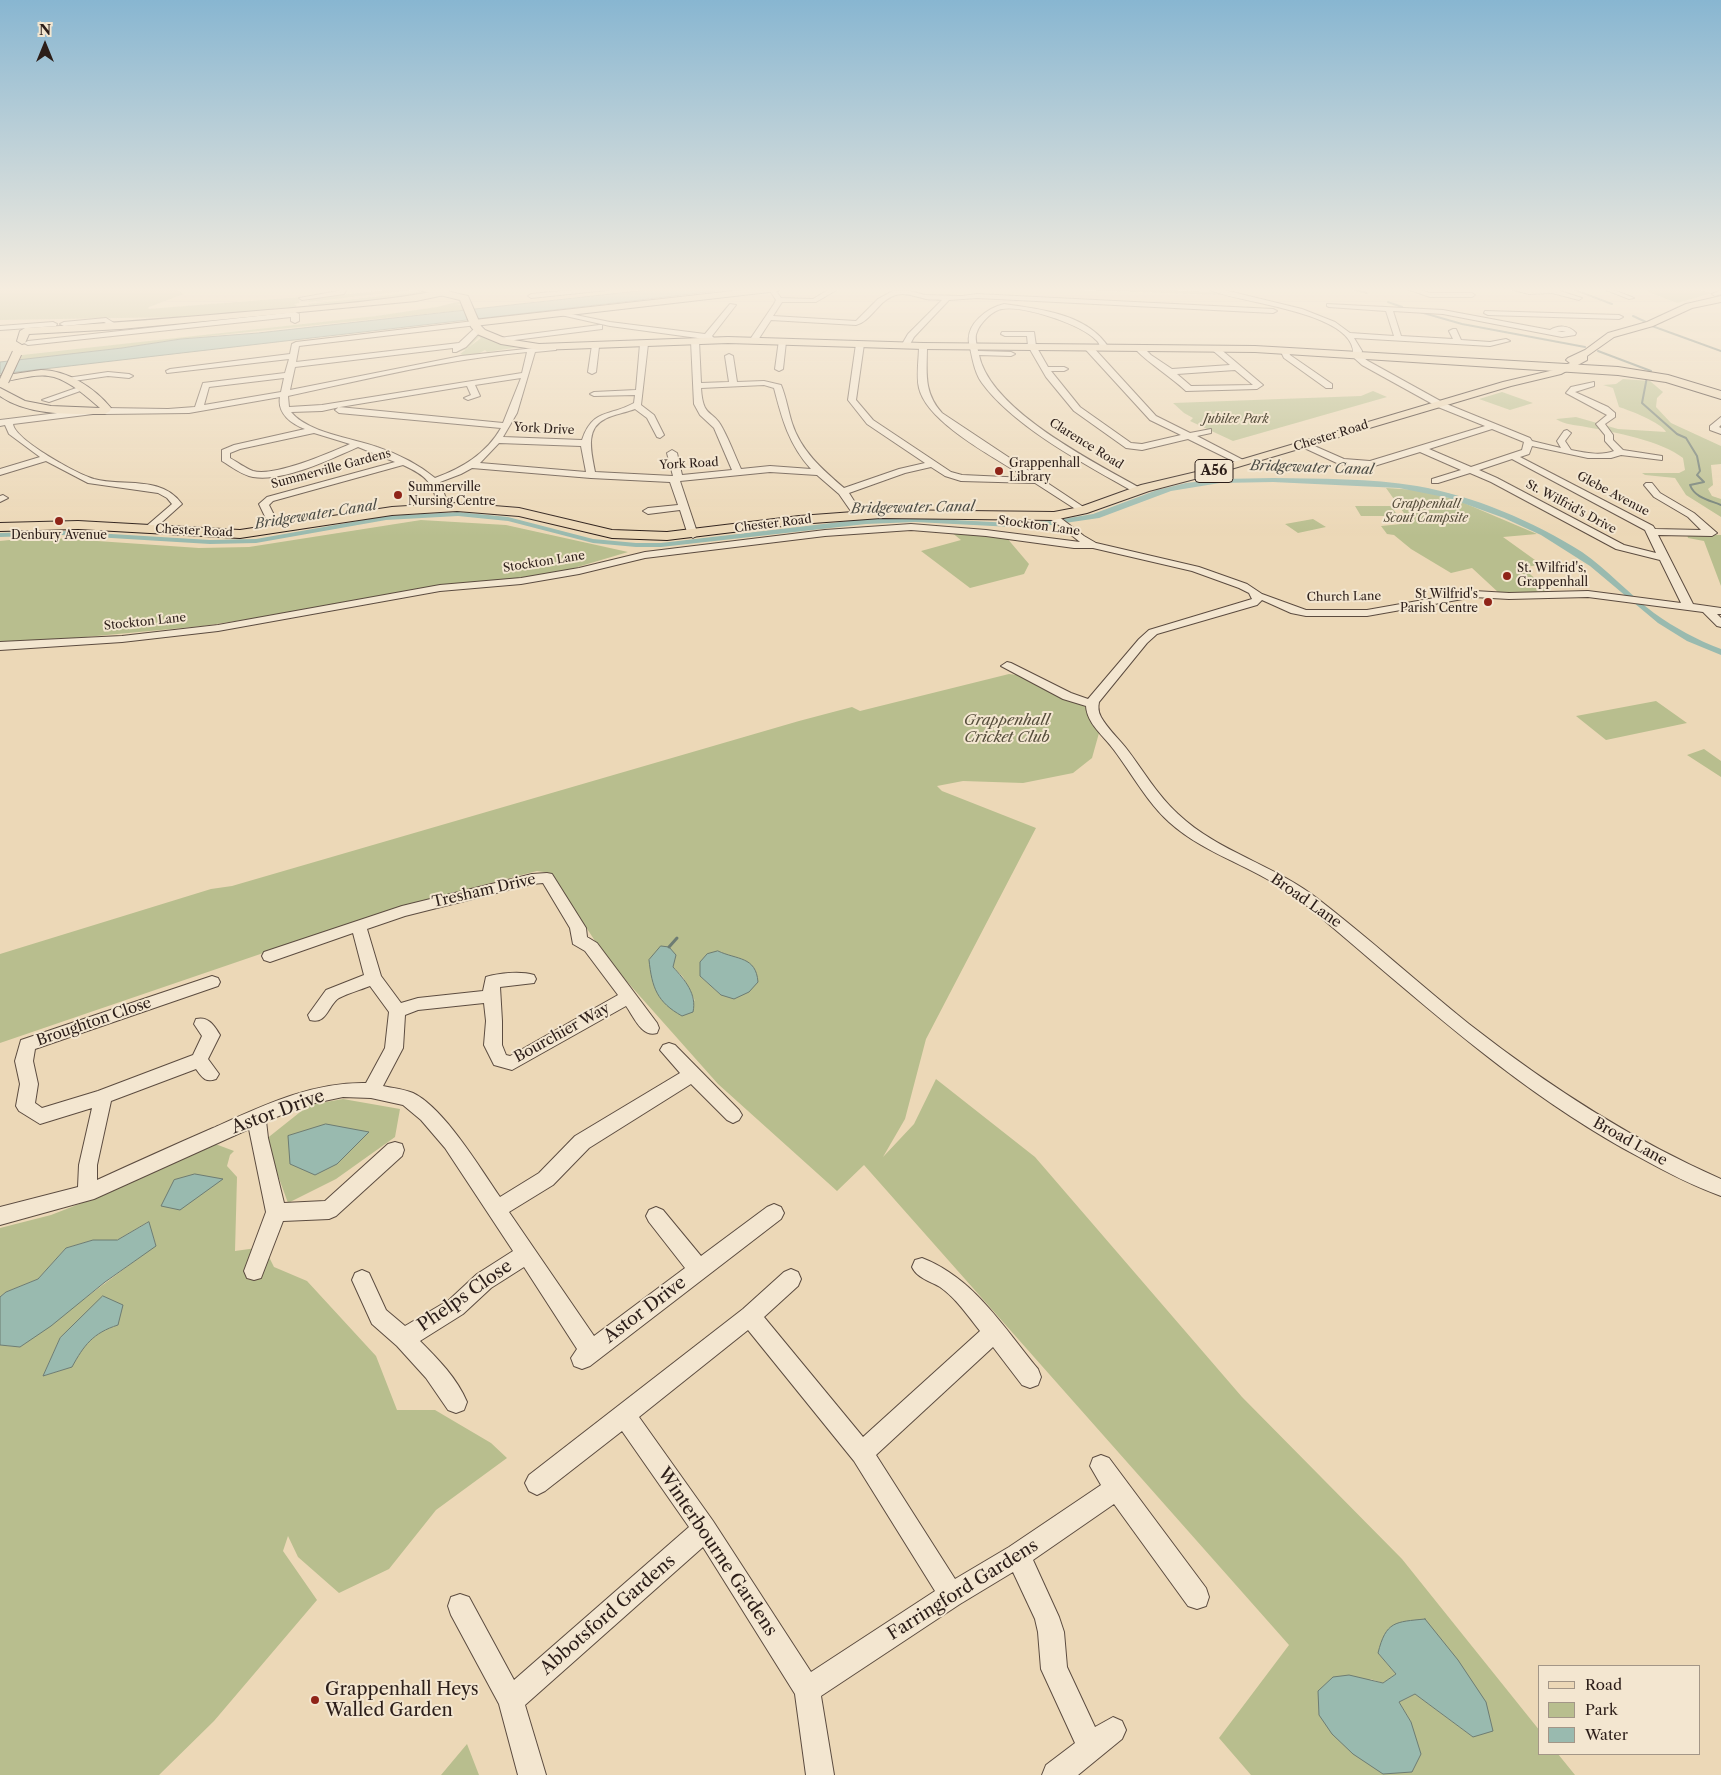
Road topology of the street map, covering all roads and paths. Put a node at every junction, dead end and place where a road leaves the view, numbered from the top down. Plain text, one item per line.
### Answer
1 (8, 371) edge
2 (290, 371) edge
3 (396, 371) edge
4 (526, 371) edge
5 (642, 371) edge
6 (696, 371) edge
7 (732, 371) edge
8 (856, 371) edge
9 (923, 371) edge
10 (982, 371) edge
11 (1046, 371) edge
12 (1110, 371) edge
13 (1186, 371) edge
14 (1242, 371) edge
15 (1308, 371) edge
16 (1379, 371) edge
17 (1541, 371) edge
18 (1549, 371) edge
19 (1620, 371) edge
20 (1170, 372) joint
21 (289, 375) junction
22 (525, 375) junction
23 (1536, 375) junction
24 (129, 376) dead end
25 (67, 380) junction
26 (1, 384) edge
27 (470, 384) junction
28 (734, 384) junction
29 (1591, 384) dead end
30 (697, 386) junction
31 (1329, 386) dead end
32 (82, 389) junction
33 (640, 392) junction
34 (285, 394) junction
35 (594, 394) dead end
36 (1721, 396) edge
37 (468, 398) dead end
38 (46, 400) dead end
39 (1439, 404) junction
40 (635, 406) junction
41 (199, 408) junction
42 (322, 408) junction
43 (286, 410) junction
44 (100, 411) junction
45 (1721, 420) edge
46 (4, 422) edge
47 (507, 426) junction
48 (1493, 426) junction
49 (314, 430) junction
50 (1208, 431) dead end
51 (1721, 431) edge
52 (1567, 433) dead end
53 (660, 435) dead end
54 (1188, 436) junction
55 (499, 440) junction
56 (1529, 443) junction
57 (358, 444) junction
58 (585, 444) junction
59 (1303, 444) junction
60 (1421, 449) junction
61 (1567, 451) junction
62 (672, 453) dead end
63 (1617, 453) junction
64 (1512, 456) junction
65 (48, 458) junction
66 (1659, 458) dead end
67 (404, 462) junction
68 (1242, 462) junction
69 (1622, 463) dead end
70 (933, 464) junction
71 (471, 465) junction
72 (1469, 470) junction
73 (0, 472) edge
74 (738, 472) junction
75 (819, 472) junction
76 (591, 475) junction
77 (676, 479) junction
78 (1037, 480) junction
79 (435, 481) junction
80 (1435, 481) dead end
81 (1649, 485) dead end
82 (1137, 490) junction
83 (844, 492) junction
84 (444, 507) junction
85 (682, 507) junction
86 (1083, 510) junction
87 (648, 511) dead end
88 (1667, 512) dead end
89 (1685, 512) junction
90 (858, 515) junction
91 (1058, 520) junction
92 (0, 527) edge
93 (148, 529) junction
94 (276, 530) junction
95 (1651, 532) junction
96 (693, 535) junction
97 (1093, 545) junction
98 (1663, 558) junction
99 (1258, 596) junction
100 (1689, 608) junction
101 (1707, 610) junction
102 (1721, 611) edge
103 (1721, 624) edge
104 (0, 646) edge
105 (1007, 666) dead end
106 (1092, 704) junction
107 (359, 926) junction
108 (270, 956) dead end
109 (373, 978) junction
110 (528, 979) dead end
111 (212, 982) dead end
112 (491, 996) junction
113 (628, 997) junction
114 (397, 1011) junction
115 (316, 1015) dead end
116 (202, 1024) dead end
117 (651, 1028) dead end
118 (669, 1050) dead end
119 (198, 1060) junction
120 (210, 1074) dead end
121 (693, 1074) junction
122 (370, 1091) junction
123 (103, 1098) junction
124 (733, 1115) dead end
125 (257, 1118) junction
126 (395, 1150) dead end
127 (1721, 1188) edge
128 (87, 1193) junction
129 (497, 1209) junction
130 (276, 1212) junction
131 (774, 1213) dead end
132 (0, 1216) edge
133 (656, 1216) dead end
134 (527, 1254) junction
135 (922, 1267) dead end
136 (699, 1269) junction
137 (254, 1271) dead end
138 (791, 1279) dead end
139 (362, 1280) dead end
140 (750, 1316) junction
141 (994, 1332) junction
142 (404, 1339) junction
143 (1030, 1377) dead end
144 (456, 1402) dead end
145 (624, 1415) junction
146 (862, 1453) junction
147 (1101, 1466) dead end
148 (537, 1483) dead end
149 (1117, 1488) junction
150 (705, 1529) junction
151 (1018, 1556) junction
152 (951, 1596) junction
153 (1197, 1597) dead end
154 (460, 1606) dead end
155 (807, 1690) junction
156 (511, 1700) junction
157 (1113, 1730) dead end
158 (1091, 1748) junction
159 (532, 1775) edge
160 (820, 1775) edge
161 (1056, 1775) edge

1 - 26 main road, bridge
2 - 21 street
3 - 34 street
4 - 22 street
5 - 33 street
6 - 30 street
7 - 28 street
8 - 70 street
9 - 78 street
10 - 82 street, Clarence Road
11 - 54 street
12 - 54 street
13 - 20 street
14 - 20 street
15 - 31 street
16 - 39 street
17 - 23 main road
18 - 23 main road, Chester Road / A56
19 - 36 highway
21 - 34 street
21 - 41 street
22 - 27 street
22 - 47 street
23 - 39 main road, Chester Road / A56
24 - 25 street
25 - 26 main road
25 - 32 main road
26 - 44 main road
27 - 37 street
27 - 42 street
28 - 30 street
28 - 75 street
29 - 63 street
30 - 74 street
32 - 38 street
32 - 44 main road
33 - 35 street
33 - 40 street
34 - 41 street
34 - 43 street
39 - 48 street
39 - 59 main road, Chester Road / A56
40 - 53 street
40 - 58 street
41 - 44 street
42 - 43 street
42 - 47 street
43 - 49 street
44 - 46 street
45 - 51 street
46 - 65 street
47 - 55 street
48 - 56 street
48 - 60 street
49 - 57 street
49 - 57 street
50 - 54 street
52 - 61 street
54 - 68 street
55 - 58 street, York Drive
55 - 71 street
56 - 61 street
56 - 64 street
57 - 67 street
58 - 76 street, York Drive
59 - 60 street
59 - 68 main road, Chester Road / A56
60 - 72 street, St. Wilfrid's Drive
61 - 63 street
62 - 77 street
63 - 66 street
63 - 69 street
64 - 72 street
64 - 95 street, Glebe Avenue
65 - 73 street
65 - 93 street
67 - 79 street
67 - 94 street, Summerville Gardens
68 - 82 main road, Chester Road / A56
70 - 78 street
70 - 83 street
71 - 76 street, York Road
71 - 79 street
72 - 80 street
72 - 98 street, St. Wilfrid's Drive
74 - 75 street, York Road
74 - 77 street, York Road
75 - 83 street
76 - 77 street, York Road
77 - 85 street
78 - 86 street
79 - 84 street
81 - 89 street
82 - 86 main road, Chester Road / A56
83 - 90 street
84 - 94 main road, Chester Road / A56
84 - 96 main road, Chester Road / A56
85 - 87 street
85 - 96 street
86 - 91 main road, Chester Road / A56
88 - 89 street
89 - 95 street
90 - 91 main road, Chester Road / A56
90 - 96 main road, Chester Road / A56
91 - 97 street, Church Lane
92 - 93 main road, Chester Road / A56
93 - 94 main road, Chester Road / A56
95 - 98 street, Glebe Avenue
97 - 99 street, Church Lane
97 - 104 street, Stockton Lane
98 - 100 street, Glebe Avenue
99 - 100 street, Church Lane
99 - 106 street
100 - 101 street, Church Lane
101 - 102 street, Church Lane
101 - 103 street
105 - 106 street
106 - 127 street, Broad Lane
107 - 108 street, Tresham Drive
107 - 109 street
107 - 113 street, Tresham Drive
109 - 114 street
109 - 115 street
110 - 112 street
111 - 123 street, Broughton Close
112 - 113 street, Bourchier Way
112 - 114 street
113 - 117 street, Tresham Drive
114 - 122 street
116 - 119 street
118 - 121 street
119 - 120 street
119 - 123 street, Broughton Close
121 - 124 street
121 - 129 street
122 - 125 street, Astor Drive
122 - 129 street, Astor Drive
123 - 128 street
125 - 128 street, Astor Drive
125 - 130 street
126 - 130 street
128 - 132 street, Astor Drive
129 - 134 street, Astor Drive
130 - 137 street
131 - 136 street, Astor Drive
133 - 136 street, Astor Drive
134 - 136 street, Astor Drive
134 - 142 street, Phelps Close
135 - 141 street
138 - 140 street
139 - 142 street, Phelps Close
140 - 145 street
140 - 146 street
141 - 143 street
141 - 146 street
142 - 144 street, Phelps Close
145 - 148 street
145 - 150 street, Winterbourne Gardens
146 - 152 street
147 - 149 street
149 - 151 street, Farringford Gardens
149 - 153 street
150 - 155 street, Winterbourne Gardens
150 - 156 street, Abbotsford Gardens
151 - 152 street, Farringford Gardens
151 - 158 street
152 - 155 street, Farringford Gardens
154 - 156 street
155 - 160 street
156 - 159 street
157 - 158 street
158 - 161 street

